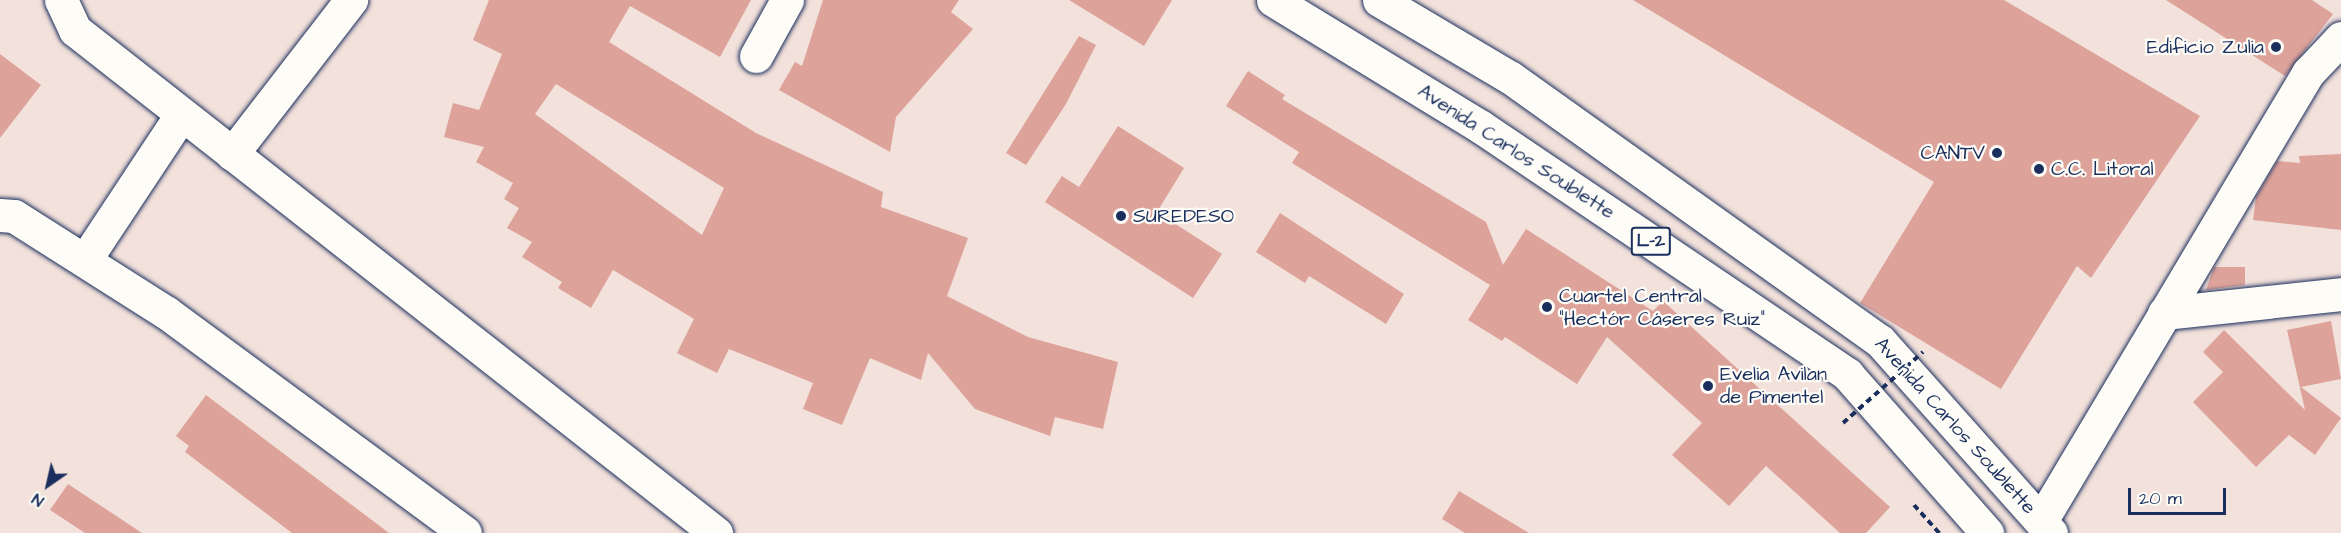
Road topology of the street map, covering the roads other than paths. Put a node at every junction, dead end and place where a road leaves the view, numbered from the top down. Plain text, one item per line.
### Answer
1 (61, 0) edge
2 (351, 0) edge
3 (787, 0) edge
4 (1272, 0) edge
5 (1379, 0) edge
6 (2341, 38) edge
7 (756, 56) dead end
8 (181, 115) junction
9 (232, 154) junction
10 (0, 215) edge
11 (85, 260) junction
12 (2341, 294) edge
13 (2164, 313) junction
14 (2046, 527) edge
15 (465, 533) edge
16 (716, 533) edge
17 (1987, 533) edge

1 - 8 main road
2 - 9 main road
3 - 7 main road
4 - 17 main road, Avenida Carlos Soublette / L-2
5 - 14 main road, Avenida Carlos Soublette / L-2
6 - 13 main road
8 - 9 main road
8 - 11 main road
9 - 16 main road
10 - 11 main road
11 - 15 main road
12 - 13 main road
13 - 14 main road

